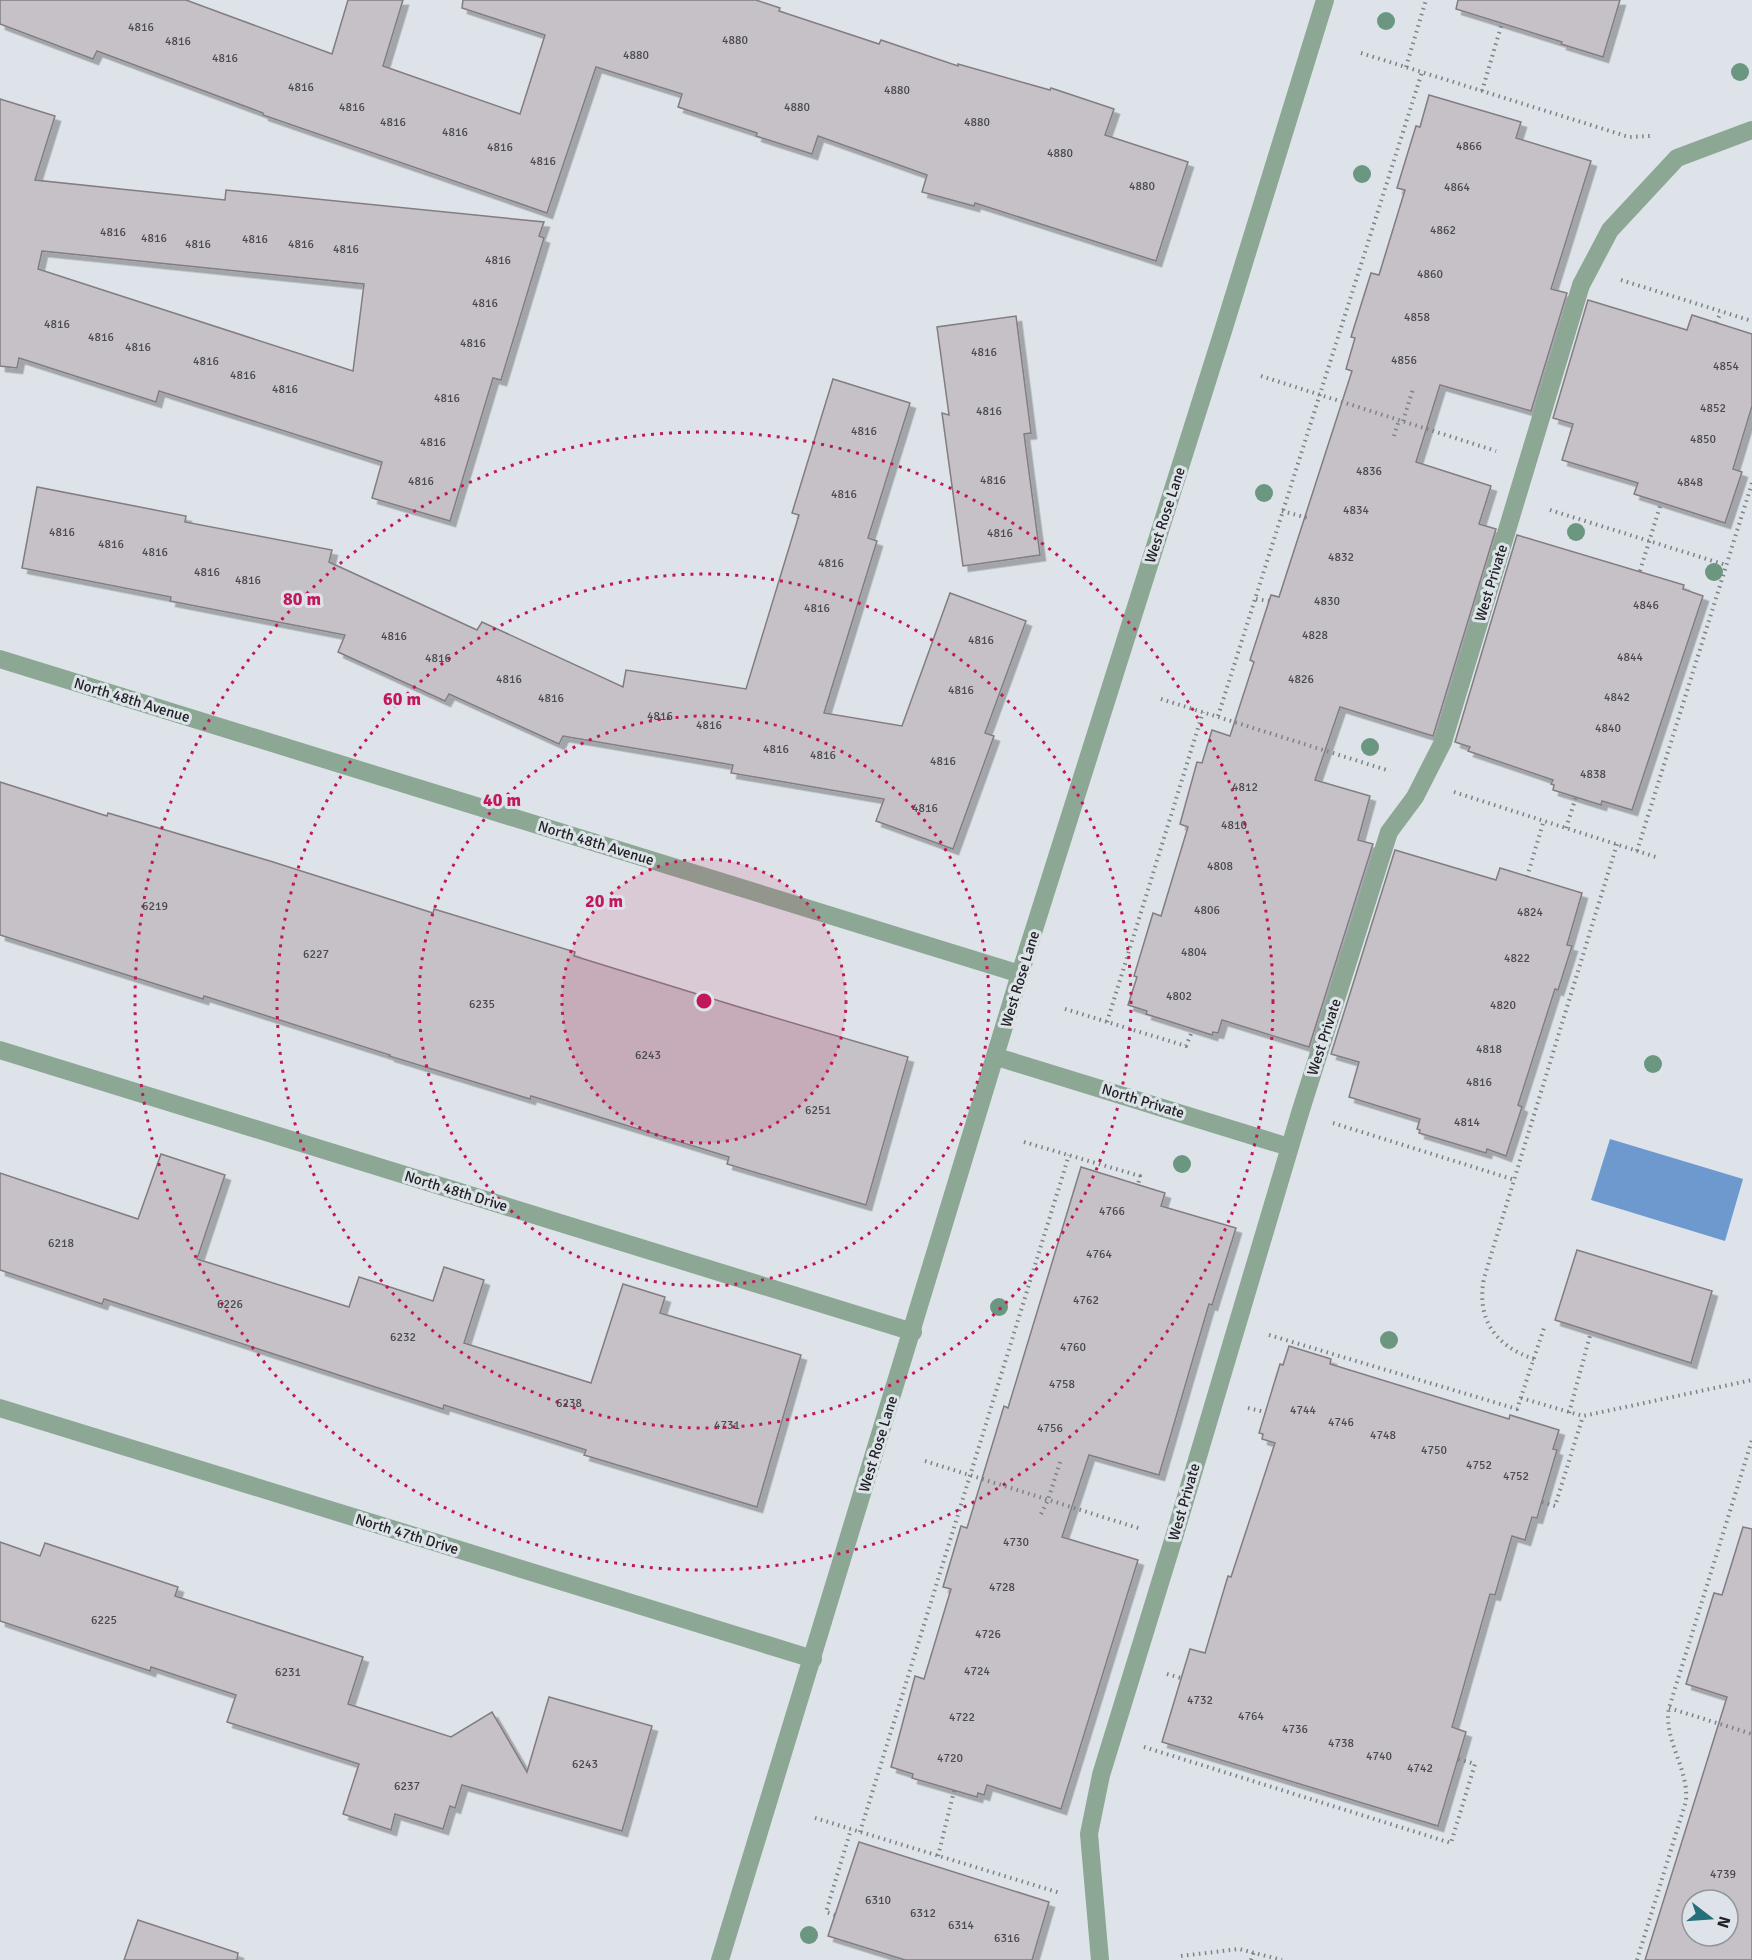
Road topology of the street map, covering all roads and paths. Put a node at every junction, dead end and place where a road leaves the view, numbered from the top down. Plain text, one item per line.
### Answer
1 (1325, 0) edge
2 (1426, 0) edge
3 (1502, 23) dead end
4 (1361, 53) dead end
5 (1406, 67) junction
6 (1422, 72) junction
7 (1482, 91) junction
8 (1752, 130) edge
9 (1657, 136) dead end
10 (1589, 270) junction
11 (1721, 312) junction
12 (1752, 321) edge
13 (1716, 323) dead end
14 (1261, 376) dead end
15 (1413, 389) dead end
16 (1320, 394) junction
17 (1401, 420) junction
18 (1394, 436) dead end
19 (1528, 462) junction
20 (1752, 483) edge
21 (1516, 499) junction
22 (1661, 503) dead end
23 (1282, 511) junction
24 (1308, 519) dead end
25 (1650, 541) junction
26 (1726, 566) junction
27 (1640, 571) dead end
28 (1256, 598) junction
29 (1269, 601) dead end
30 (0, 659) edge
31 (1203, 712) dead end
32 (1218, 716) dead end
33 (1576, 798) dead end
34 (1544, 820) dead end
35 (1566, 828) dead end
36 (1617, 844) dead end
37 (1637, 851) dead end
38 (1527, 877) dead end
39 (1020, 974) junction
40 (1065, 1009) dead end
41 (1107, 1022) junction
42 (1193, 1029) dead end
43 (0, 1050) edge
44 (997, 1057) junction
45 (1300, 1113) junction
46 (1024, 1142) dead end
47 (1289, 1147) junction
48 (1069, 1155) junction
49 (1515, 1180) junction
50 (1138, 1185) dead end
51 (1237, 1325) junction
52 (1544, 1328) dead end
53 (913, 1332) junction
54 (1591, 1332) dead end
55 (1534, 1359) junction
56 (1752, 1380) edge
57 (1521, 1398) junction
58 (0, 1408) edge
59 (1569, 1413) junction
60 (1583, 1416) junction
61 (1752, 1440) edge
62 (1061, 1459) dead end
63 (925, 1461) dead end
64 (970, 1476) junction
65 (1048, 1500) junction
66 (1542, 1502) dead end
67 (1041, 1514) dead end
68 (1174, 1539) junction
69 (813, 1659) junction
70 (1669, 1707) junction
71 (1752, 1734) edge
72 (1112, 1737) junction
73 (1458, 1759) dead end
74 (954, 1791) dead end
75 (815, 1818) dead end
76 (851, 1829) junction
77 (860, 1832) junction
78 (938, 1856) junction
79 (1095, 1904) junction
80 (835, 1915) dead end
81 (1254, 1951) junction
82 (1181, 1956) dead end
83 (720, 1960) edge
84 (1100, 1960) edge
85 (1251, 1960) edge
86 (1282, 1960) edge
87 (1637, 1960) edge

1 - 39 street, West Rose Lane
2 - 5 path
3 - 7 path
4 - 5 path
5 - 6 path
6 - 7 path
6 - 16 path
7 - 9 path
8 - 10 street, West Private
10 - 11 path
10 - 19 street, West Private
11 - 12 path
11 - 13 path
14 - 16 path
15 - 17 path
16 - 17 path
16 - 23 path
17 - 18 path
17 - 19 path
19 - 21 street, West Private
20 - 26 path
21 - 25 path
21 - 45 street, West Private
22 - 25 path
23 - 24 path
23 - 28 path
25 - 26 path
25 - 27 path
26 - 37 path
28 - 29 path
28 - 32 path
30 - 39 street, North 48th Avenue
31 - 41 path
33 - 35 path
34 - 38 path
36 - 49 path
39 - 44 street, West Rose Lane
40 - 41 path
41 - 42 path
43 - 53 street, North 48th Drive
44 - 47 street, North Private
44 - 53 street, West Rose Lane
45 - 47 street, West Private
45 - 49 path
46 - 48 path
47 - 51 street, West Private
48 - 50 path
48 - 64 path
49 - 55 path
51 - 57 path
51 - 68 street, West Private
52 - 55 path
53 - 69 street, West Rose Lane
54 - 59 path
55 - 57 path
56 - 60 path
57 - 59 path
58 - 69 street, North 47th Drive
59 - 60 path
60 - 66 path
61 - 70 path
62 - 65 path
63 - 64 path
64 - 65 path
64 - 77 path
65 - 67 path
65 - 68 path
68 - 72 street, West Private
69 - 83 street, West Rose Lane
70 - 71 path
70 - 87 path
72 - 73 path
72 - 79 street, West Private
74 - 78 path
75 - 76 path
76 - 77 path
76 - 80 path
77 - 78 path
78 - 79 path
79 - 84 street, West Private
81 - 82 path
81 - 85 path
81 - 86 path

